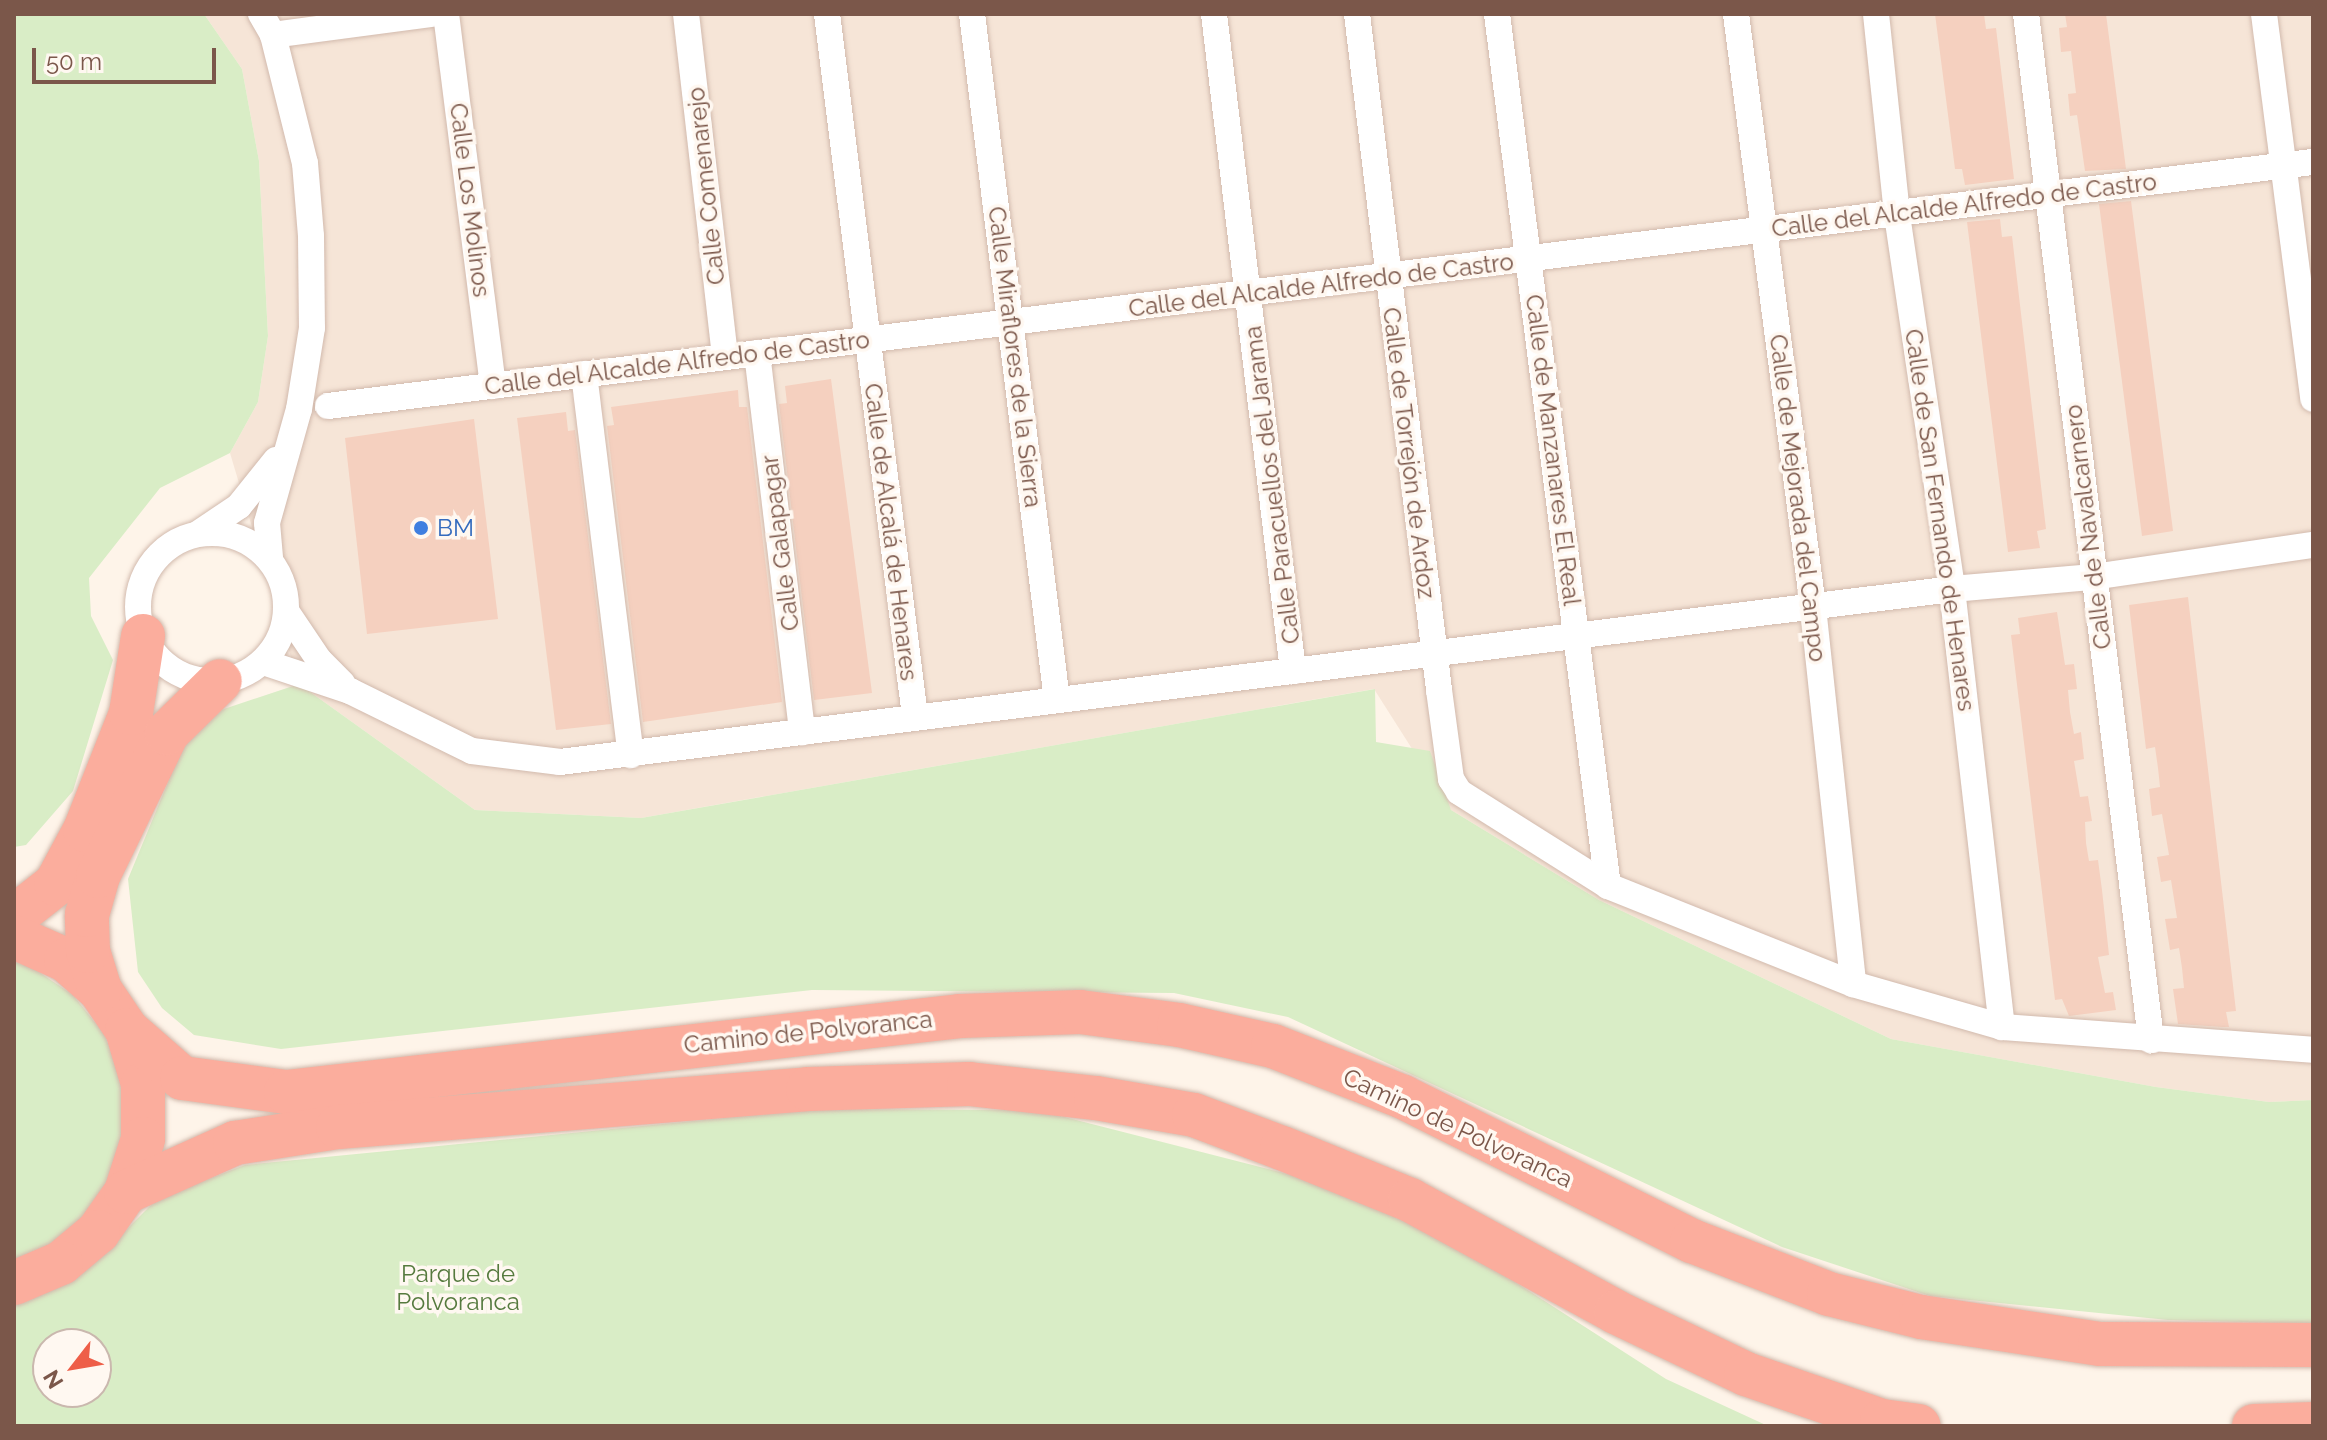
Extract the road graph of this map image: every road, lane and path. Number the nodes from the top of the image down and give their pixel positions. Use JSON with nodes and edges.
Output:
{"nodes":[{"id":1,"x":431,"y":14,"type":"edge"},
{"id":2,"x":446,"y":14,"type":"edge"},
{"id":3,"x":686,"y":14,"type":"edge"},
{"id":4,"x":827,"y":14,"type":"edge"},
{"id":5,"x":972,"y":14,"type":"edge"},
{"id":6,"x":1214,"y":14,"type":"edge"},
{"id":7,"x":1357,"y":14,"type":"edge"},
{"id":8,"x":1497,"y":14,"type":"edge"},
{"id":9,"x":1736,"y":14,"type":"edge"},
{"id":10,"x":1876,"y":14,"type":"edge"},
{"id":11,"x":2026,"y":14,"type":"edge"},
{"id":12,"x":2264,"y":14,"type":"edge"},
{"id":13,"x":267,"y":24,"type":"edge"},
{"id":14,"x":2313,"y":162,"type":"edge"},
{"id":15,"x":2281,"y":166,"type":"junction"},
{"id":16,"x":2050,"y":196,"type":"junction"},
{"id":17,"x":1897,"y":215,"type":"junction"},
{"id":18,"x":1765,"y":229,"type":"junction"},
{"id":19,"x":1528,"y":260,"type":"junction"},
{"id":20,"x":1387,"y":277,"type":"junction"},
{"id":21,"x":1249,"y":294,"type":"junction"},
{"id":22,"x":1010,"y":323,"type":"junction"},
{"id":23,"x":866,"y":340,"type":"junction"},
{"id":24,"x":757,"y":353,"type":"junction"},
{"id":25,"x":725,"y":357,"type":"junction"},
{"id":26,"x":584,"y":374,"type":"junction"},
{"id":27,"x":493,"y":386,"type":"junction"},
{"id":28,"x":2313,"y":399,"type":"edge"},
{"id":29,"x":328,"y":406,"type":"dead end"},
{"id":30,"x":292,"y":428,"type":"junction"},
{"id":31,"x":199,"y":533,"type":"junction"},
{"id":32,"x":2313,"y":545,"type":"edge"},
{"id":33,"x":270,"y":560,"type":"junction"},
{"id":34,"x":2093,"y":577,"type":"junction"},
{"id":35,"x":1952,"y":589,"type":"junction"},
{"id":36,"x":1813,"y":607,"type":"junction"},
{"id":37,"x":286,"y":611,"type":"junction"},
{"id":38,"x":143,"y":636,"type":"junction"},
{"id":39,"x":1576,"y":636,"type":"junction"},
{"id":40,"x":1435,"y":654,"type":"junction"},
{"id":41,"x":263,"y":662,"type":"junction"},
{"id":42,"x":1293,"y":671,"type":"junction"},
{"id":43,"x":220,"y":681,"type":"junction"},
{"id":44,"x":350,"y":691,"type":"junction"},
{"id":45,"x":1057,"y":700,"type":"junction"},
{"id":46,"x":915,"y":717,"type":"junction"},
{"id":47,"x":802,"y":732,"type":"junction"},
{"id":48,"x":631,"y":755,"type":"junction"},
{"id":49,"x":102,"y":788,"type":"junction"},
{"id":50,"x":14,"y":880,"type":"edge"},
{"id":51,"x":1608,"y":886,"type":"junction"},
{"id":52,"x":14,"y":917,"type":"edge"},
{"id":53,"x":14,"y":937,"type":"edge"},
{"id":54,"x":1853,"y":984,"type":"junction"},
{"id":55,"x":100,"y":990,"type":"junction"},
{"id":56,"x":2002,"y":1027,"type":"junction"},
{"id":57,"x":127,"y":1030,"type":"junction"},
{"id":58,"x":2151,"y":1040,"type":"junction"},
{"id":59,"x":2313,"y":1050,"type":"edge"},
{"id":60,"x":126,"y":1192,"type":"junction"},
{"id":61,"x":14,"y":1283,"type":"edge"},
{"id":62,"x":2313,"y":1345,"type":"edge"},
{"id":63,"x":2313,"y":1424,"type":"edge"},
{"id":64,"x":1919,"y":1426,"type":"edge"},
{"id":65,"x":2254,"y":1426,"type":"edge"}],
"edges":[{"from":1,"to":13,"type":"street"},
{"from":2,"to":27,"type":"street","name":"Calle Los Molinos"},
{"from":3,"to":25,"type":"street","name":"Calle Comenarejo"},
{"from":4,"to":23,"type":"street","name":"Calle de Alcalá de Henares"},
{"from":5,"to":22,"type":"street","name":"Calle Miraflores de la Sierra"},
{"from":6,"to":21,"type":"street","name":"Calle Paracuellos del Jarama"},
{"from":7,"to":20,"type":"street","name":"Calle de Torrejón de Ardoz"},
{"from":8,"to":19,"type":"street","name":"Calle de Manzanares El Real"},
{"from":9,"to":18,"type":"street","name":"Calle de Mejorada del Campo"},
{"from":10,"to":17,"type":"street","name":"Calle de San Fernando de Henares"},
{"from":11,"to":16,"type":"street","name":"Calle de Navalcarnero"},
{"from":12,"to":15,"type":"street"},
{"from":13,"to":30,"type":"street"},
{"from":14,"to":15,"type":"street","name":"Calle del Alcalde Alfredo de Castro"},
{"from":15,"to":16,"type":"street","name":"Calle del Alcalde Alfredo de Castro"},
{"from":15,"to":28,"type":"street"},
{"from":16,"to":17,"type":"street","name":"Calle del Alcalde Alfredo de Castro"},
{"from":16,"to":34,"type":"street","name":"Calle de Navalcarnero"},
{"from":17,"to":18,"type":"street","name":"Calle del Alcalde Alfredo de Castro"},
{"from":17,"to":35,"type":"street","name":"Calle de San Fernando de Henares"},
{"from":18,"to":19,"type":"street","name":"Calle del Alcalde Alfredo de Castro"},
{"from":18,"to":36,"type":"street","name":"Calle de Mejorada del Campo"},
{"from":19,"to":20,"type":"street","name":"Calle del Alcalde Alfredo de Castro"},
{"from":19,"to":39,"type":"street","name":"Calle de Manzanares El Real"},
{"from":20,"to":21,"type":"street","name":"Calle del Alcalde Alfredo de Castro"},
{"from":20,"to":40,"type":"street","name":"Calle de Torrejón de Ardoz"},
{"from":21,"to":22,"type":"street","name":"Calle del Alcalde Alfredo de Castro"},
{"from":21,"to":42,"type":"street","name":"Calle Paracuellos del Jarama"},
{"from":22,"to":23,"type":"street","name":"Calle del Alcalde Alfredo de Castro"},
{"from":22,"to":45,"type":"street","name":"Calle Miraflores de la Sierra"},
{"from":23,"to":24,"type":"street","name":"Calle del Alcalde Alfredo de Castro"},
{"from":23,"to":46,"type":"street","name":"Calle de Alcalá de Henares"},
{"from":24,"to":25,"type":"street","name":"Calle del Alcalde Alfredo de Castro"},
{"from":24,"to":47,"type":"street","name":"Calle Galapagar"},
{"from":25,"to":26,"type":"street","name":"Calle del Alcalde Alfredo de Castro"},
{"from":26,"to":27,"type":"street","name":"Calle del Alcalde Alfredo de Castro"},
{"from":26,"to":48,"type":"street"},
{"from":27,"to":29,"type":"street","name":"Calle del Alcalde Alfredo de Castro"},
{"from":30,"to":31,"type":"street"},
{"from":30,"to":33,"type":"street"},
{"from":31,"to":33,"type":"street"},
{"from":31,"to":38,"type":"street"},
{"from":32,"to":34,"type":"street"},
{"from":33,"to":37,"type":"street"},
{"from":34,"to":35,"type":"street"},
{"from":34,"to":58,"type":"street","name":"Calle de Navalcarnero"},
{"from":35,"to":36,"type":"street"},
{"from":35,"to":56,"type":"street","name":"Calle de San Fernando de Henares"},
{"from":36,"to":39,"type":"street"},
{"from":36,"to":54,"type":"street","name":"Calle de Mejorada del Campo"},
{"from":37,"to":41,"type":"street"},
{"from":37,"to":44,"type":"street"},
{"from":38,"to":43,"type":"street"},
{"from":38,"to":49,"type":"highway"},
{"from":39,"to":40,"type":"street"},
{"from":39,"to":51,"type":"street","name":"Calle de Manzanares El Real"},
{"from":40,"to":42,"type":"street"},
{"from":40,"to":51,"type":"street","name":"Calle de Torrejón de Ardoz"},
{"from":41,"to":43,"type":"street"},
{"from":41,"to":44,"type":"street"},
{"from":42,"to":45,"type":"street"},
{"from":43,"to":55,"type":"highway"},
{"from":44,"to":48,"type":"street"},
{"from":45,"to":46,"type":"street"},
{"from":46,"to":47,"type":"street"},
{"from":47,"to":48,"type":"street"},
{"from":49,"to":50,"type":"highway"},
{"from":49,"to":52,"type":"highway"},
{"from":51,"to":54,"type":"street","name":"Calle de Torrejón de Ardoz"},
{"from":53,"to":55,"type":"highway"},
{"from":54,"to":56,"type":"street","name":"Calle de Torrejón de Ardoz"},
{"from":55,"to":57,"type":"highway"},
{"from":56,"to":58,"type":"street","name":"Calle de Torrejón de Ardoz"},
{"from":57,"to":60,"type":"highway"},
{"from":57,"to":62,"type":"highway","name":"Camino de Polvoranca"},
{"from":58,"to":59,"type":"street","name":"Calle de Torrejón de Ardoz"},
{"from":60,"to":61,"type":"highway"},
{"from":60,"to":64,"type":"highway"},
{"from":63,"to":65,"type":"highway"}]}
